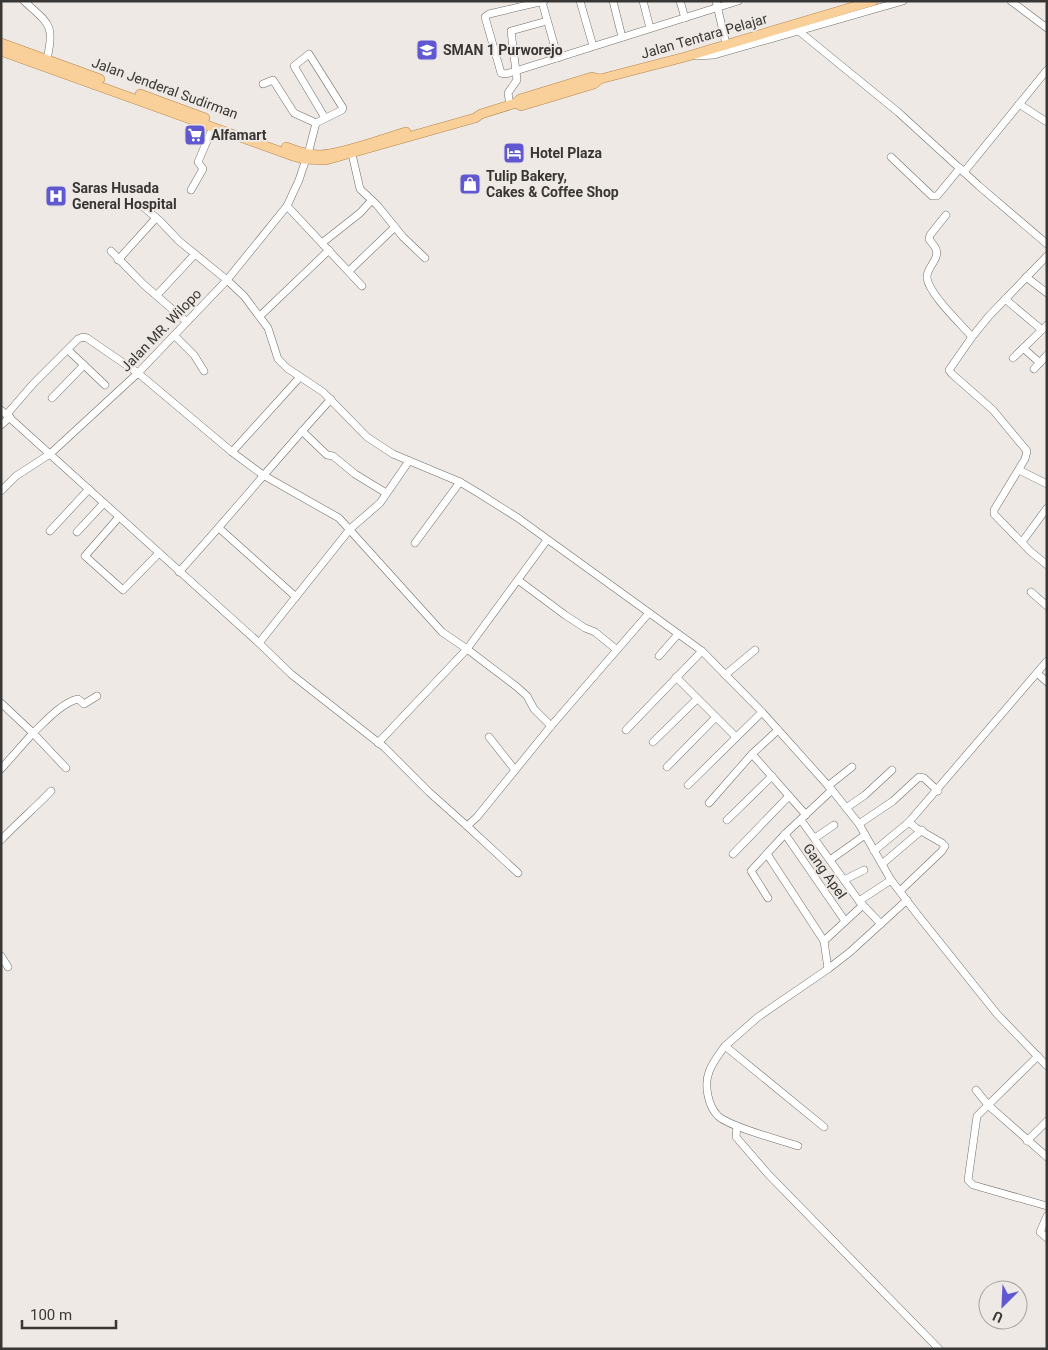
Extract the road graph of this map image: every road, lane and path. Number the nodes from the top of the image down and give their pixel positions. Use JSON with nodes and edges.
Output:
{"nodes":[{"id":1,"x":24,"y":1,"type":"edge"},
{"id":2,"x":580,"y":1,"type":"edge"},
{"id":3,"x":613,"y":1,"type":"edge"},
{"id":4,"x":643,"y":1,"type":"edge"},
{"id":5,"x":680,"y":1,"type":"edge"},
{"id":6,"x":738,"y":1,"type":"edge"},
{"id":7,"x":873,"y":1,"type":"edge"},
{"id":8,"x":903,"y":1,"type":"edge"},
{"id":9,"x":1011,"y":1,"type":"edge"},
{"id":10,"x":543,"y":2,"type":"edge"},
{"id":11,"x":717,"y":4,"type":"edge"},
{"id":12,"x":685,"y":18,"type":"junction"},
{"id":13,"x":547,"y":21,"type":"junction"},
{"id":14,"x":650,"y":28,"type":"junction"},
{"id":15,"x":799,"y":28,"type":"junction"},
{"id":16,"x":1047,"y":28,"type":"edge"},
{"id":17,"x":622,"y":37,"type":"junction"},
{"id":18,"x":1,"y":43,"type":"edge"},
{"id":19,"x":726,"y":44,"type":"junction"},
{"id":20,"x":593,"y":46,"type":"junction"},
{"id":21,"x":1,"y":51,"type":"edge"},
{"id":22,"x":20,"y":54,"type":"junction"},
{"id":23,"x":685,"y":57,"type":"junction"},
{"id":24,"x":558,"y":58,"type":"junction"},
{"id":25,"x":47,"y":59,"type":"junction"},
{"id":26,"x":516,"y":70,"type":"junction"},
{"id":27,"x":1047,"y":70,"type":"edge"},
{"id":28,"x":96,"y":81,"type":"junction"},
{"id":29,"x":263,"y":84,"type":"dead end"},
{"id":30,"x":513,"y":104,"type":"junction"},
{"id":31,"x":1019,"y":104,"type":"junction"},
{"id":32,"x":182,"y":113,"type":"junction"},
{"id":33,"x":481,"y":114,"type":"junction"},
{"id":34,"x":325,"y":118,"type":"junction"},
{"id":35,"x":1047,"y":122,"type":"edge"},
{"id":36,"x":316,"y":123,"type":"junction"},
{"id":37,"x":213,"y":127,"type":"junction"},
{"id":38,"x":352,"y":154,"type":"junction"},
{"id":39,"x":307,"y":156,"type":"junction"},
{"id":40,"x":891,"y":157,"type":"dead end"},
{"id":41,"x":320,"y":158,"type":"junction"},
{"id":42,"x":962,"y":170,"type":"junction"},
{"id":43,"x":191,"y":190,"type":"dead end"},
{"id":44,"x":371,"y":201,"type":"junction"},
{"id":45,"x":141,"y":206,"type":"dead end"},
{"id":46,"x":287,"y":206,"type":"junction"},
{"id":47,"x":946,"y":215,"type":"dead end"},
{"id":48,"x":156,"y":218,"type":"junction"},
{"id":49,"x":395,"y":227,"type":"junction"},
{"id":50,"x":322,"y":244,"type":"junction"},
{"id":51,"x":1047,"y":244,"type":"edge"},
{"id":52,"x":328,"y":250,"type":"junction"},
{"id":53,"x":111,"y":251,"type":"dead end"},
{"id":54,"x":195,"y":254,"type":"junction"},
{"id":55,"x":1047,"y":256,"type":"edge"},
{"id":56,"x":425,"y":258,"type":"dead end"},
{"id":57,"x":118,"y":260,"type":"junction"},
{"id":58,"x":349,"y":271,"type":"junction"},
{"id":59,"x":1026,"y":277,"type":"junction"},
{"id":60,"x":227,"y":280,"type":"junction"},
{"id":61,"x":362,"y":286,"type":"dead end"},
{"id":62,"x":1047,"y":293,"type":"edge"},
{"id":63,"x":157,"y":295,"type":"junction"},
{"id":64,"x":1005,"y":299,"type":"junction"},
{"id":65,"x":260,"y":316,"type":"junction"},
{"id":66,"x":187,"y":322,"type":"junction"},
{"id":67,"x":1045,"y":327,"type":"edge"},
{"id":68,"x":174,"y":335,"type":"junction"},
{"id":69,"x":972,"y":337,"type":"junction"},
{"id":70,"x":1023,"y":348,"type":"junction"},
{"id":71,"x":68,"y":350,"type":"junction"},
{"id":72,"x":1047,"y":355,"type":"edge"},
{"id":73,"x":1012,"y":358,"type":"dead end"},
{"id":74,"x":1040,"y":363,"type":"junction"},
{"id":75,"x":84,"y":364,"type":"junction"},
{"id":76,"x":1034,"y":369,"type":"dead end"},
{"id":77,"x":204,"y":371,"type":"dead end"},
{"id":78,"x":138,"y":372,"type":"junction"},
{"id":79,"x":300,"y":377,"type":"junction"},
{"id":80,"x":105,"y":385,"type":"dead end"},
{"id":81,"x":52,"y":398,"type":"dead end"},
{"id":82,"x":331,"y":399,"type":"junction"},
{"id":83,"x":6,"y":414,"type":"edge"},
{"id":84,"x":1,"y":425,"type":"edge"},
{"id":85,"x":302,"y":431,"type":"junction"},
{"id":86,"x":232,"y":452,"type":"junction"},
{"id":87,"x":50,"y":454,"type":"junction"},
{"id":88,"x":409,"y":461,"type":"junction"},
{"id":89,"x":1019,"y":470,"type":"junction"},
{"id":90,"x":263,"y":475,"type":"junction"},
{"id":91,"x":460,"y":482,"type":"junction"},
{"id":92,"x":1047,"y":484,"type":"edge"},
{"id":93,"x":89,"y":489,"type":"junction"},
{"id":94,"x":1,"y":491,"type":"edge"},
{"id":95,"x":386,"y":493,"type":"junction"},
{"id":96,"x":104,"y":503,"type":"junction"},
{"id":97,"x":1047,"y":508,"type":"edge"},
{"id":98,"x":119,"y":517,"type":"junction"},
{"id":99,"x":219,"y":528,"type":"junction"},
{"id":100,"x":350,"y":529,"type":"junction"},
{"id":101,"x":50,"y":531,"type":"dead end"},
{"id":102,"x":77,"y":532,"type":"dead end"},
{"id":103,"x":547,"y":540,"type":"junction"},
{"id":104,"x":1022,"y":542,"type":"junction"},
{"id":105,"x":415,"y":543,"type":"dead end"},
{"id":106,"x":159,"y":554,"type":"junction"},
{"id":107,"x":1047,"y":565,"type":"edge"},
{"id":108,"x":179,"y":572,"type":"junction"},
{"id":109,"x":518,"y":580,"type":"junction"},
{"id":110,"x":1031,"y":592,"type":"dead end"},
{"id":111,"x":296,"y":597,"type":"junction"},
{"id":112,"x":1047,"y":606,"type":"edge"},
{"id":113,"x":649,"y":613,"type":"junction"},
{"id":114,"x":678,"y":634,"type":"junction"},
{"id":115,"x":259,"y":643,"type":"junction"},
{"id":116,"x":467,"y":649,"type":"junction"},
{"id":117,"x":617,"y":650,"type":"junction"},
{"id":118,"x":755,"y":650,"type":"dead end"},
{"id":119,"x":702,"y":651,"type":"junction"},
{"id":120,"x":659,"y":656,"type":"dead end"},
{"id":121,"x":1047,"y":661,"type":"edge"},
{"id":122,"x":1037,"y":673,"type":"junction"},
{"id":123,"x":725,"y":675,"type":"junction"},
{"id":124,"x":676,"y":678,"type":"junction"},
{"id":125,"x":1047,"y":682,"type":"edge"},
{"id":126,"x":97,"y":696,"type":"dead end"},
{"id":127,"x":697,"y":699,"type":"junction"},
{"id":128,"x":1,"y":703,"type":"edge"},
{"id":129,"x":762,"y":712,"type":"junction"},
{"id":130,"x":716,"y":717,"type":"junction"},
{"id":131,"x":551,"y":726,"type":"junction"},
{"id":132,"x":626,"y":730,"type":"dead end"},
{"id":133,"x":778,"y":730,"type":"junction"},
{"id":134,"x":33,"y":734,"type":"junction"},
{"id":135,"x":736,"y":736,"type":"junction"},
{"id":136,"x":489,"y":737,"type":"dead end"},
{"id":137,"x":653,"y":742,"type":"dead end"},
{"id":138,"x":378,"y":743,"type":"junction"},
{"id":139,"x":752,"y":754,"type":"junction"},
{"id":140,"x":667,"y":767,"type":"dead end"},
{"id":141,"x":852,"y":767,"type":"dead end"},
{"id":142,"x":66,"y":768,"type":"dead end"},
{"id":143,"x":1,"y":769,"type":"edge"},
{"id":144,"x":516,"y":770,"type":"junction"},
{"id":145,"x":892,"y":770,"type":"dead end"},
{"id":146,"x":772,"y":776,"type":"junction"},
{"id":147,"x":688,"y":786,"type":"dead end"},
{"id":148,"x":830,"y":788,"type":"junction"},
{"id":149,"x":51,"y":791,"type":"dead end"},
{"id":150,"x":938,"y":791,"type":"junction"},
{"id":151,"x":790,"y":796,"type":"junction"},
{"id":152,"x":709,"y":803,"type":"dead end"},
{"id":153,"x":846,"y":808,"type":"junction"},
{"id":154,"x":803,"y":818,"type":"junction"},
{"id":155,"x":727,"y":820,"type":"dead end"},
{"id":156,"x":910,"y":822,"type":"junction"},
{"id":157,"x":859,"y":824,"type":"junction"},
{"id":158,"x":834,"y":825,"type":"dead end"},
{"id":159,"x":467,"y":826,"type":"junction"},
{"id":160,"x":922,"y":830,"type":"junction"},
{"id":161,"x":785,"y":834,"type":"junction"},
{"id":162,"x":865,"y":835,"type":"junction"},
{"id":163,"x":815,"y":838,"type":"junction"},
{"id":164,"x":1,"y":840,"type":"edge"},
{"id":165,"x":874,"y":850,"type":"junction"},
{"id":166,"x":733,"y":854,"type":"dead end"},
{"id":167,"x":767,"y":854,"type":"junction"},
{"id":168,"x":830,"y":860,"type":"junction"},
{"id":169,"x":882,"y":864,"type":"junction"},
{"id":170,"x":864,"y":870,"type":"dead end"},
{"id":171,"x":518,"y":873,"type":"dead end"},
{"id":172,"x":844,"y":880,"type":"junction"},
{"id":173,"x":892,"y":880,"type":"junction"},
{"id":174,"x":900,"y":891,"type":"junction"},
{"id":175,"x":768,"y":898,"type":"dead end"},
{"id":176,"x":907,"y":900,"type":"junction"},
{"id":177,"x":861,"y":903,"type":"junction"},
{"id":178,"x":844,"y":921,"type":"junction"},
{"id":179,"x":881,"y":924,"type":"junction"},
{"id":180,"x":824,"y":942,"type":"junction"},
{"id":181,"x":1,"y":956,"type":"edge"},
{"id":182,"x":8,"y":966,"type":"dead end"},
{"id":183,"x":828,"y":969,"type":"junction"},
{"id":184,"x":725,"y":1046,"type":"junction"},
{"id":185,"x":1038,"y":1056,"type":"junction"},
{"id":186,"x":1047,"y":1066,"type":"edge"},
{"id":187,"x":976,"y":1090,"type":"dead end"},
{"id":188,"x":988,"y":1105,"type":"junction"},
{"id":189,"x":1047,"y":1121,"type":"edge"},
{"id":190,"x":737,"y":1126,"type":"junction"},
{"id":191,"x":824,"y":1127,"type":"dead end"},
{"id":192,"x":1028,"y":1141,"type":"junction"},
{"id":193,"x":798,"y":1146,"type":"dead end"},
{"id":194,"x":1047,"y":1157,"type":"edge"},
{"id":195,"x":1047,"y":1206,"type":"edge"},
{"id":196,"x":1047,"y":1216,"type":"edge"},
{"id":197,"x":1047,"y":1238,"type":"edge"},
{"id":198,"x":938,"y":1349,"type":"edge"}],
"edges":[{"from":1,"to":25,"type":"street"},
{"from":2,"to":20,"type":"street"},
{"from":3,"to":17,"type":"street"},
{"from":4,"to":14,"type":"street"},
{"from":5,"to":12,"type":"street"},
{"from":6,"to":11,"type":"street"},
{"from":7,"to":15,"type":"main road","name":"Jalan Tentara Pelajar"},
{"from":8,"to":15,"type":"street"},
{"from":9,"to":16,"type":"street"},
{"from":10,"to":13,"type":"street"},
{"from":10,"to":26,"type":"street"},
{"from":11,"to":12,"type":"street"},
{"from":11,"to":19,"type":"street"},
{"from":12,"to":14,"type":"street"},
{"from":13,"to":24,"type":"street"},
{"from":13,"to":26,"type":"street"},
{"from":14,"to":17,"type":"street"},
{"from":15,"to":19,"type":"main road","name":"Jalan Tentara Pelajar"},
{"from":15,"to":23,"type":"street"},
{"from":15,"to":42,"type":"street"},
{"from":17,"to":20,"type":"street"},
{"from":18,"to":22,"type":"main road","name":"Jalan Jenderal Sudirman"},
{"from":19,"to":23,"type":"main road","name":"Jalan Tentara Pelajar"},
{"from":20,"to":24,"type":"street"},
{"from":21,"to":22,"type":"main road","name":"Jalan Jenderal Sudirman"},
{"from":22,"to":25,"type":"main road","name":"Jalan Jenderal Sudirman"},
{"from":22,"to":28,"type":"main road","name":"Jalan Jenderal Sudirman"},
{"from":23,"to":30,"type":"main road","name":"Jalan Tentara Pelajar"},
{"from":24,"to":26,"type":"street"},
{"from":25,"to":28,"type":"main road","name":"Jalan Jenderal Sudirman"},
{"from":26,"to":30,"type":"street"},
{"from":27,"to":31,"type":"street"},
{"from":28,"to":32,"type":"main road","name":"Jalan Jenderal Sudirman"},
{"from":29,"to":36,"type":"street"},
{"from":30,"to":33,"type":"main road","name":"Jalan Tentara Pelajar"},
{"from":31,"to":35,"type":"street"},
{"from":31,"to":42,"type":"street"},
{"from":32,"to":37,"type":"main road","name":"Jalan Jenderal Sudirman"},
{"from":32,"to":39,"type":"main road","name":"Jalan Jenderal Sudirman"},
{"from":33,"to":38,"type":"main road","name":"Jalan Tentara Pelajar"},
{"from":33,"to":41,"type":"main road","name":"Jalan Tentara Pelajar"},
{"from":34,"to":34,"type":"street"},
{"from":34,"to":36,"type":"street"},
{"from":36,"to":39,"type":"street","name":"Jalan MR. Wilopo"},
{"from":37,"to":39,"type":"main road","name":"Jalan Jenderal Sudirman"},
{"from":37,"to":43,"type":"street"},
{"from":38,"to":41,"type":"main road","name":"Jalan Tentara Pelajar"},
{"from":38,"to":44,"type":"street"},
{"from":39,"to":41,"type":"main road","name":"Jalan Jenderal Sudirman"},
{"from":39,"to":46,"type":"street","name":"Jalan MR. Wilopo"},
{"from":40,"to":42,"type":"street"},
{"from":42,"to":51,"type":"street"},
{"from":44,"to":49,"type":"street"},
{"from":44,"to":50,"type":"street"},
{"from":45,"to":48,"type":"street"},
{"from":46,"to":50,"type":"street"},
{"from":46,"to":60,"type":"street","name":"Jalan MR. Wilopo"},
{"from":47,"to":69,"type":"street"},
{"from":48,"to":54,"type":"street"},
{"from":48,"to":57,"type":"street"},
{"from":49,"to":56,"type":"street"},
{"from":49,"to":58,"type":"street"},
{"from":50,"to":52,"type":"street"},
{"from":52,"to":58,"type":"street"},
{"from":52,"to":65,"type":"street"},
{"from":53,"to":57,"type":"street"},
{"from":54,"to":60,"type":"street"},
{"from":54,"to":63,"type":"street"},
{"from":55,"to":59,"type":"street"},
{"from":57,"to":63,"type":"street"},
{"from":58,"to":61,"type":"street"},
{"from":59,"to":62,"type":"street"},
{"from":59,"to":64,"type":"street"},
{"from":60,"to":65,"type":"street"},
{"from":60,"to":66,"type":"street","name":"Jalan MR. Wilopo"},
{"from":63,"to":66,"type":"street"},
{"from":64,"to":67,"type":"street"},
{"from":64,"to":69,"type":"street"},
{"from":65,"to":79,"type":"street"},
{"from":66,"to":68,"type":"street","name":"Jalan MR. Wilopo"},
{"from":67,"to":70,"type":"street"},
{"from":68,"to":77,"type":"street"},
{"from":68,"to":78,"type":"street","name":"Jalan MR. Wilopo"},
{"from":69,"to":89,"type":"street"},
{"from":70,"to":73,"type":"street"},
{"from":70,"to":74,"type":"street"},
{"from":71,"to":75,"type":"street"},
{"from":71,"to":78,"type":"street"},
{"from":71,"to":83,"type":"street"},
{"from":72,"to":74,"type":"street"},
{"from":74,"to":76,"type":"street"},
{"from":75,"to":80,"type":"street"},
{"from":75,"to":81,"type":"street"},
{"from":78,"to":86,"type":"street"},
{"from":78,"to":87,"type":"street","name":"Jalan MR. Wilopo"},
{"from":79,"to":82,"type":"street"},
{"from":79,"to":86,"type":"street"},
{"from":82,"to":85,"type":"street"},
{"from":82,"to":88,"type":"street"},
{"from":83,"to":84,"type":"street"},
{"from":83,"to":87,"type":"street"},
{"from":85,"to":90,"type":"street"},
{"from":85,"to":95,"type":"street"},
{"from":86,"to":90,"type":"street"},
{"from":87,"to":93,"type":"street"},
{"from":87,"to":94,"type":"street","name":"Jalan MR. Wilopo"},
{"from":88,"to":91,"type":"street"},
{"from":88,"to":95,"type":"street"},
{"from":89,"to":92,"type":"street"},
{"from":89,"to":104,"type":"street"},
{"from":90,"to":99,"type":"street"},
{"from":90,"to":100,"type":"street"},
{"from":91,"to":103,"type":"street"},
{"from":91,"to":105,"type":"street"},
{"from":93,"to":96,"type":"street"},
{"from":93,"to":101,"type":"street"},
{"from":95,"to":100,"type":"street"},
{"from":96,"to":98,"type":"street"},
{"from":96,"to":102,"type":"street"},
{"from":97,"to":104,"type":"street"},
{"from":98,"to":106,"type":"street"},
{"from":98,"to":106,"type":"street"},
{"from":99,"to":108,"type":"street"},
{"from":99,"to":111,"type":"street"},
{"from":100,"to":111,"type":"street"},
{"from":100,"to":116,"type":"street"},
{"from":103,"to":109,"type":"street"},
{"from":103,"to":113,"type":"street"},
{"from":104,"to":107,"type":"street"},
{"from":106,"to":108,"type":"street"},
{"from":108,"to":115,"type":"street"},
{"from":109,"to":116,"type":"street"},
{"from":109,"to":117,"type":"street"},
{"from":110,"to":112,"type":"street"},
{"from":111,"to":115,"type":"street"},
{"from":113,"to":114,"type":"street"},
{"from":113,"to":117,"type":"street"},
{"from":114,"to":119,"type":"street"},
{"from":114,"to":120,"type":"street"},
{"from":115,"to":138,"type":"street"},
{"from":116,"to":131,"type":"street"},
{"from":116,"to":138,"type":"street"},
{"from":117,"to":131,"type":"street"},
{"from":118,"to":123,"type":"street"},
{"from":119,"to":123,"type":"street"},
{"from":119,"to":124,"type":"street"},
{"from":121,"to":122,"type":"street"},
{"from":122,"to":125,"type":"street"},
{"from":122,"to":150,"type":"street"},
{"from":123,"to":129,"type":"street"},
{"from":124,"to":127,"type":"street"},
{"from":124,"to":132,"type":"street"},
{"from":126,"to":134,"type":"street"},
{"from":127,"to":130,"type":"street"},
{"from":127,"to":137,"type":"street"},
{"from":128,"to":134,"type":"street"},
{"from":129,"to":133,"type":"street"},
{"from":129,"to":135,"type":"street"},
{"from":130,"to":135,"type":"street"},
{"from":130,"to":140,"type":"street"},
{"from":131,"to":144,"type":"street"},
{"from":133,"to":139,"type":"street"},
{"from":133,"to":148,"type":"street"},
{"from":134,"to":142,"type":"street"},
{"from":134,"to":143,"type":"street"},
{"from":135,"to":147,"type":"street"},
{"from":136,"to":144,"type":"street"},
{"from":138,"to":159,"type":"street"},
{"from":139,"to":146,"type":"street"},
{"from":139,"to":152,"type":"street"},
{"from":141,"to":148,"type":"street"},
{"from":144,"to":159,"type":"street"},
{"from":145,"to":153,"type":"street"},
{"from":146,"to":151,"type":"street"},
{"from":146,"to":155,"type":"street"},
{"from":148,"to":153,"type":"street"},
{"from":148,"to":154,"type":"street"},
{"from":149,"to":164,"type":"street"},
{"from":150,"to":156,"type":"street"},
{"from":150,"to":157,"type":"street"},
{"from":151,"to":154,"type":"street"},
{"from":151,"to":166,"type":"street"},
{"from":153,"to":157,"type":"street"},
{"from":154,"to":161,"type":"street"},
{"from":154,"to":163,"type":"street"},
{"from":156,"to":160,"type":"street"},
{"from":156,"to":165,"type":"street"},
{"from":157,"to":162,"type":"street"},
{"from":158,"to":163,"type":"street"},
{"from":159,"to":171,"type":"street"},
{"from":160,"to":169,"type":"street"},
{"from":160,"to":174,"type":"street"},
{"from":161,"to":167,"type":"street"},
{"from":161,"to":178,"type":"street","name":"Gang Apel"},
{"from":162,"to":165,"type":"street"},
{"from":162,"to":168,"type":"street"},
{"from":163,"to":168,"type":"street"},
{"from":165,"to":169,"type":"street"},
{"from":167,"to":175,"type":"street"},
{"from":167,"to":180,"type":"street"},
{"from":168,"to":172,"type":"street"},
{"from":169,"to":173,"type":"street"},
{"from":170,"to":172,"type":"street"},
{"from":172,"to":177,"type":"street"},
{"from":173,"to":174,"type":"street"},
{"from":173,"to":177,"type":"street"},
{"from":174,"to":176,"type":"street"},
{"from":176,"to":179,"type":"street"},
{"from":176,"to":185,"type":"street"},
{"from":177,"to":178,"type":"street"},
{"from":177,"to":179,"type":"street"},
{"from":178,"to":180,"type":"street"},
{"from":179,"to":183,"type":"street"},
{"from":180,"to":183,"type":"street"},
{"from":181,"to":182,"type":"street"},
{"from":183,"to":184,"type":"street"},
{"from":184,"to":190,"type":"street"},
{"from":184,"to":191,"type":"street"},
{"from":185,"to":186,"type":"street"},
{"from":185,"to":188,"type":"street"},
{"from":187,"to":188,"type":"street"},
{"from":188,"to":192,"type":"street"},
{"from":188,"to":195,"type":"street"},
{"from":189,"to":192,"type":"street"},
{"from":190,"to":193,"type":"street"},
{"from":190,"to":198,"type":"street"},
{"from":192,"to":194,"type":"street"},
{"from":196,"to":197,"type":"street"}]}
